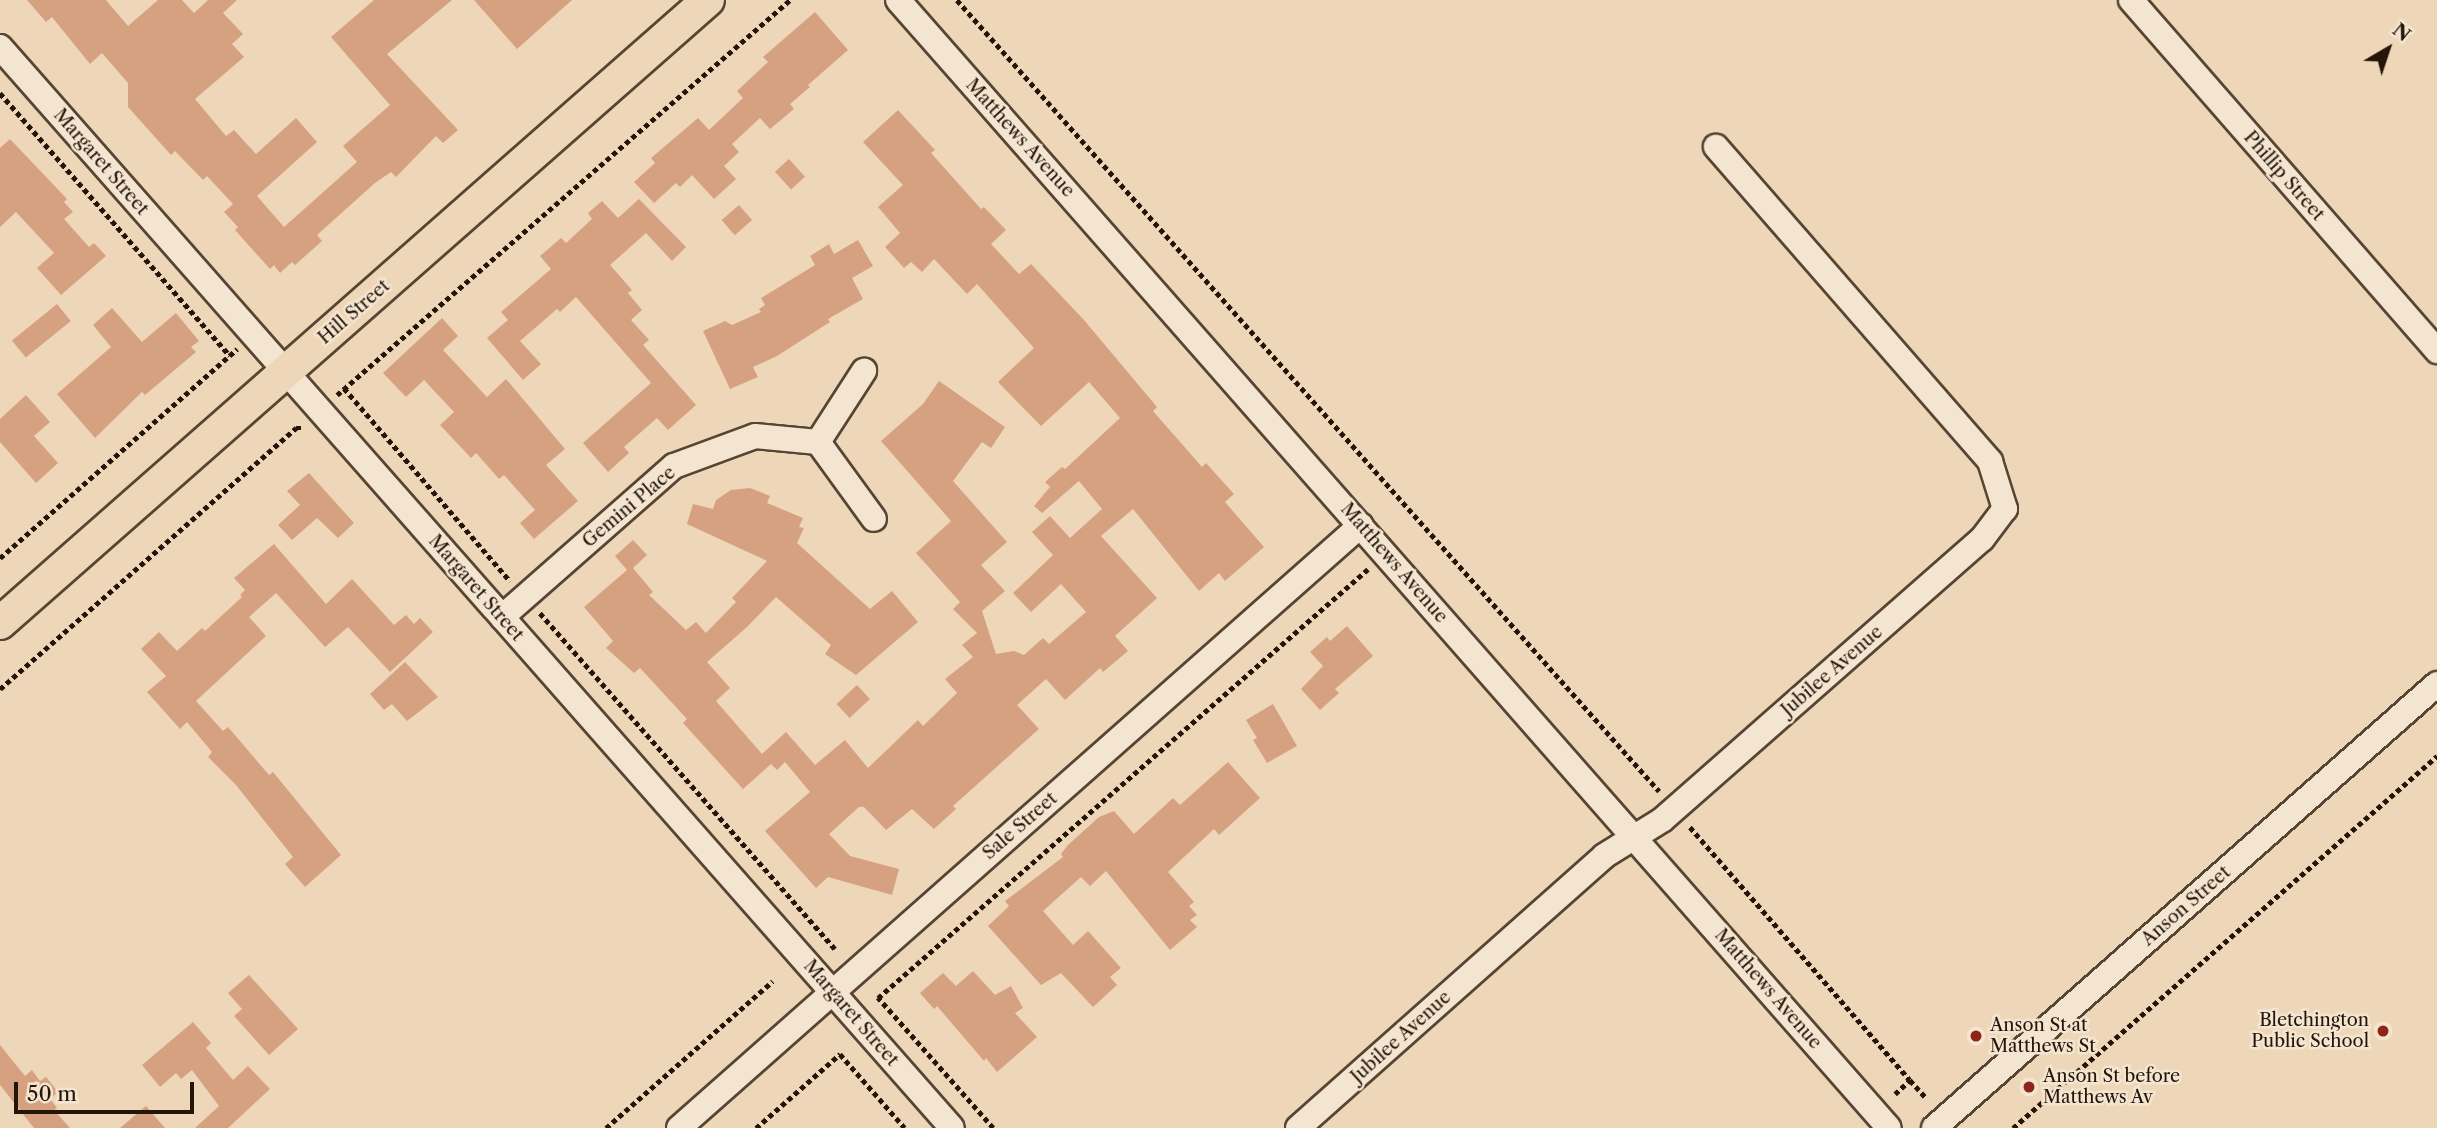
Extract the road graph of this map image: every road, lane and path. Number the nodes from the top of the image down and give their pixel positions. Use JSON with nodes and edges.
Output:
{"nodes":[{"id":1,"x":708,"y":0,"type":"edge"},
{"id":2,"x":790,"y":0,"type":"edge"},
{"id":3,"x":898,"y":0,"type":"edge"},
{"id":4,"x":957,"y":0,"type":"edge"},
{"id":5,"x":2131,"y":0,"type":"edge"},
{"id":6,"x":2,"y":53,"type":"edge"},
{"id":7,"x":0,"y":93,"type":"edge"},
{"id":8,"x":1716,"y":147,"type":"dead end"},
{"id":9,"x":253,"y":334,"type":"junction"},
{"id":10,"x":2437,"y":351,"type":"edge"},
{"id":11,"x":230,"y":356,"type":"junction"},
{"id":12,"x":864,"y":371,"type":"dead end"},
{"id":13,"x":286,"y":372,"type":"junction"},
{"id":14,"x":344,"y":388,"type":"junction"},
{"id":15,"x":321,"y":411,"type":"junction"},
{"id":16,"x":818,"y":442,"type":"junction"},
{"id":17,"x":874,"y":519,"type":"dead end"},
{"id":18,"x":1361,"y":524,"type":"junction"},
{"id":19,"x":1388,"y":556,"type":"junction"},
{"id":20,"x":0,"y":558,"type":"edge"},
{"id":21,"x":525,"y":597,"type":"junction"},
{"id":22,"x":502,"y":617,"type":"junction"},
{"id":23,"x":0,"y":623,"type":"edge"},
{"id":24,"x":2437,"y":684,"type":"edge"},
{"id":25,"x":0,"y":689,"type":"edge"},
{"id":26,"x":2437,"y":756,"type":"edge"},
{"id":27,"x":1674,"y":809,"type":"junction"},
{"id":28,"x":1636,"y":836,"type":"junction"},
{"id":29,"x":835,"y":949,"type":"dead end"},
{"id":30,"x":773,"y":981,"type":"dead end"},
{"id":31,"x":833,"y":992,"type":"junction"},
{"id":32,"x":1910,"y":1080,"type":"junction"},
{"id":33,"x":1895,"y":1094,"type":"dead end"},
{"id":34,"x":1926,"y":1098,"type":"dead end"},
{"id":35,"x":606,"y":1128,"type":"edge"},
{"id":36,"x":679,"y":1128,"type":"edge"},
{"id":37,"x":756,"y":1128,"type":"edge"},
{"id":38,"x":905,"y":1128,"type":"edge"},
{"id":39,"x":952,"y":1128,"type":"edge"},
{"id":40,"x":992,"y":1128,"type":"edge"},
{"id":41,"x":1298,"y":1128,"type":"edge"},
{"id":42,"x":1889,"y":1128,"type":"edge"},
{"id":43,"x":1934,"y":1128,"type":"edge"},
{"id":44,"x":2012,"y":1128,"type":"edge"}],
"edges":[{"from":1,"to":13,"type":"main road","name":"Hill Street"},
{"from":2,"to":14,"type":"path"},
{"from":3,"to":18,"type":"street","name":"Matthews Avenue"},
{"from":4,"to":27,"type":"path"},
{"from":5,"to":10,"type":"street","name":"Phillip Street"},
{"from":6,"to":9,"type":"street","name":"Margaret Street"},
{"from":7,"to":11,"type":"path"},
{"from":8,"to":27,"type":"street","name":"Jubilee Avenue"},
{"from":9,"to":11,"type":"path"},
{"from":9,"to":13,"type":"street","name":"Margaret Street"},
{"from":11,"to":20,"type":"path"},
{"from":12,"to":16,"type":"street"},
{"from":13,"to":15,"type":"street","name":"Margaret Street"},
{"from":13,"to":23,"type":"main road","name":"Hill Street"},
{"from":14,"to":15,"type":"path"},
{"from":14,"to":21,"type":"path"},
{"from":15,"to":22,"type":"street","name":"Margaret Street"},
{"from":15,"to":25,"type":"path"},
{"from":16,"to":17,"type":"street"},
{"from":16,"to":21,"type":"street","name":"Gemini Place"},
{"from":18,"to":19,"type":"street","name":"Matthews Avenue"},
{"from":18,"to":31,"type":"street","name":"Sale Street"},
{"from":19,"to":28,"type":"street","name":"Matthews Avenue"},
{"from":19,"to":40,"type":"path"},
{"from":21,"to":22,"type":"street","name":"Gemini Place"},
{"from":21,"to":29,"type":"path"},
{"from":22,"to":31,"type":"street","name":"Margaret Street"},
{"from":24,"to":43,"type":"street","name":"Anson Street"},
{"from":26,"to":44,"type":"path"},
{"from":27,"to":28,"type":"street","name":"Jubilee Avenue"},
{"from":27,"to":32,"type":"path"},
{"from":28,"to":41,"type":"street","name":"Jubilee Avenue"},
{"from":28,"to":42,"type":"street","name":"Matthews Avenue"},
{"from":30,"to":35,"type":"path"},
{"from":31,"to":36,"type":"street","name":"Sale Street"},
{"from":31,"to":39,"type":"street","name":"Margaret Street"},
{"from":32,"to":33,"type":"path"},
{"from":32,"to":34,"type":"path"},
{"from":37,"to":38,"type":"path"}]}
